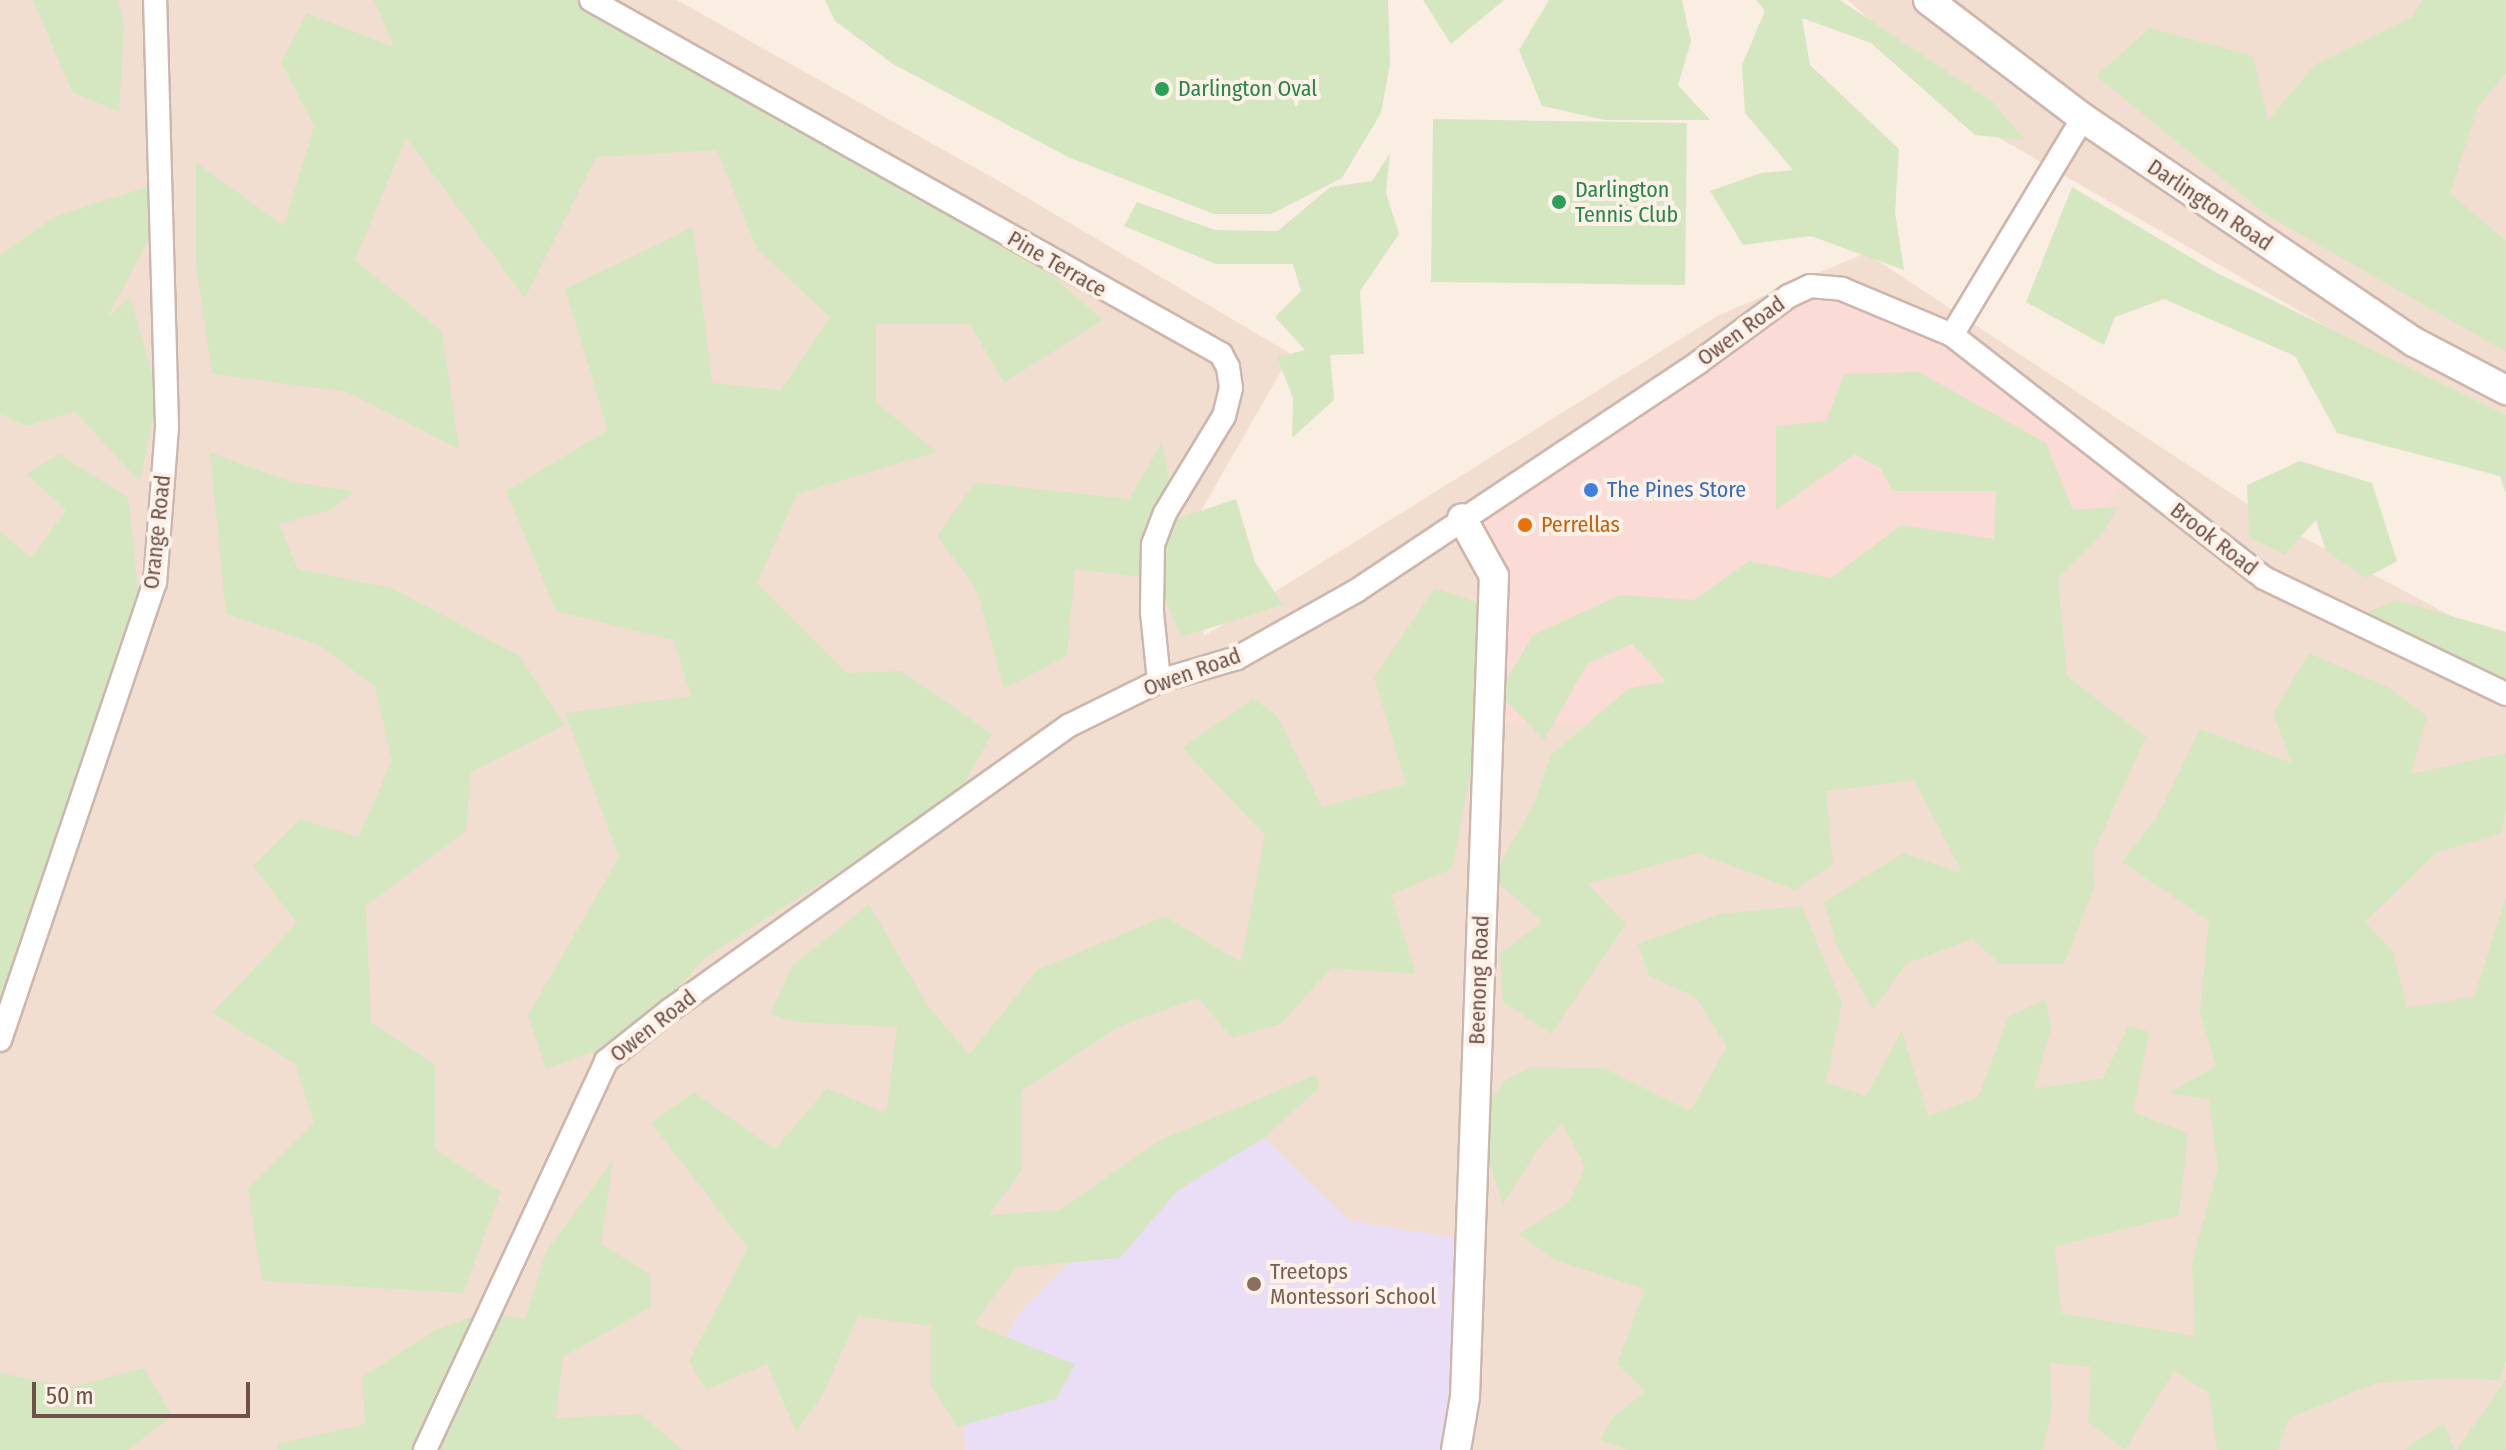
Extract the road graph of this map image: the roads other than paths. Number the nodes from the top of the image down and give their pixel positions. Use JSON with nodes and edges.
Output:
{"nodes":[{"id":1,"x":155,"y":0,"type":"edge"},
{"id":2,"x":591,"y":0,"type":"edge"},
{"id":3,"x":1928,"y":0,"type":"edge"},
{"id":4,"x":2083,"y":118,"type":"junction"},
{"id":5,"x":1952,"y":335,"type":"junction"},
{"id":6,"x":2506,"y":390,"type":"edge"},
{"id":7,"x":1462,"y":518,"type":"junction"},
{"id":8,"x":1159,"y":681,"type":"junction"},
{"id":9,"x":2506,"y":694,"type":"edge"},
{"id":10,"x":0,"y":1040,"type":"edge"},
{"id":11,"x":425,"y":1450,"type":"edge"},
{"id":12,"x":1456,"y":1450,"type":"edge"}],
"edges":[{"from":1,"to":10,"type":"street","name":"Orange Road"},
{"from":2,"to":8,"type":"street","name":"Pine Terrace"},
{"from":3,"to":4,"type":"street","name":"Darlington Road"},
{"from":4,"to":5,"type":"street"},
{"from":4,"to":6,"type":"street","name":"Darlington Road"},
{"from":5,"to":7,"type":"street","name":"Owen Road"},
{"from":5,"to":9,"type":"street","name":"Brook Road"},
{"from":7,"to":8,"type":"street","name":"Owen Road"},
{"from":7,"to":12,"type":"street","name":"Beenong Road"},
{"from":8,"to":11,"type":"street","name":"Owen Road"}]}
